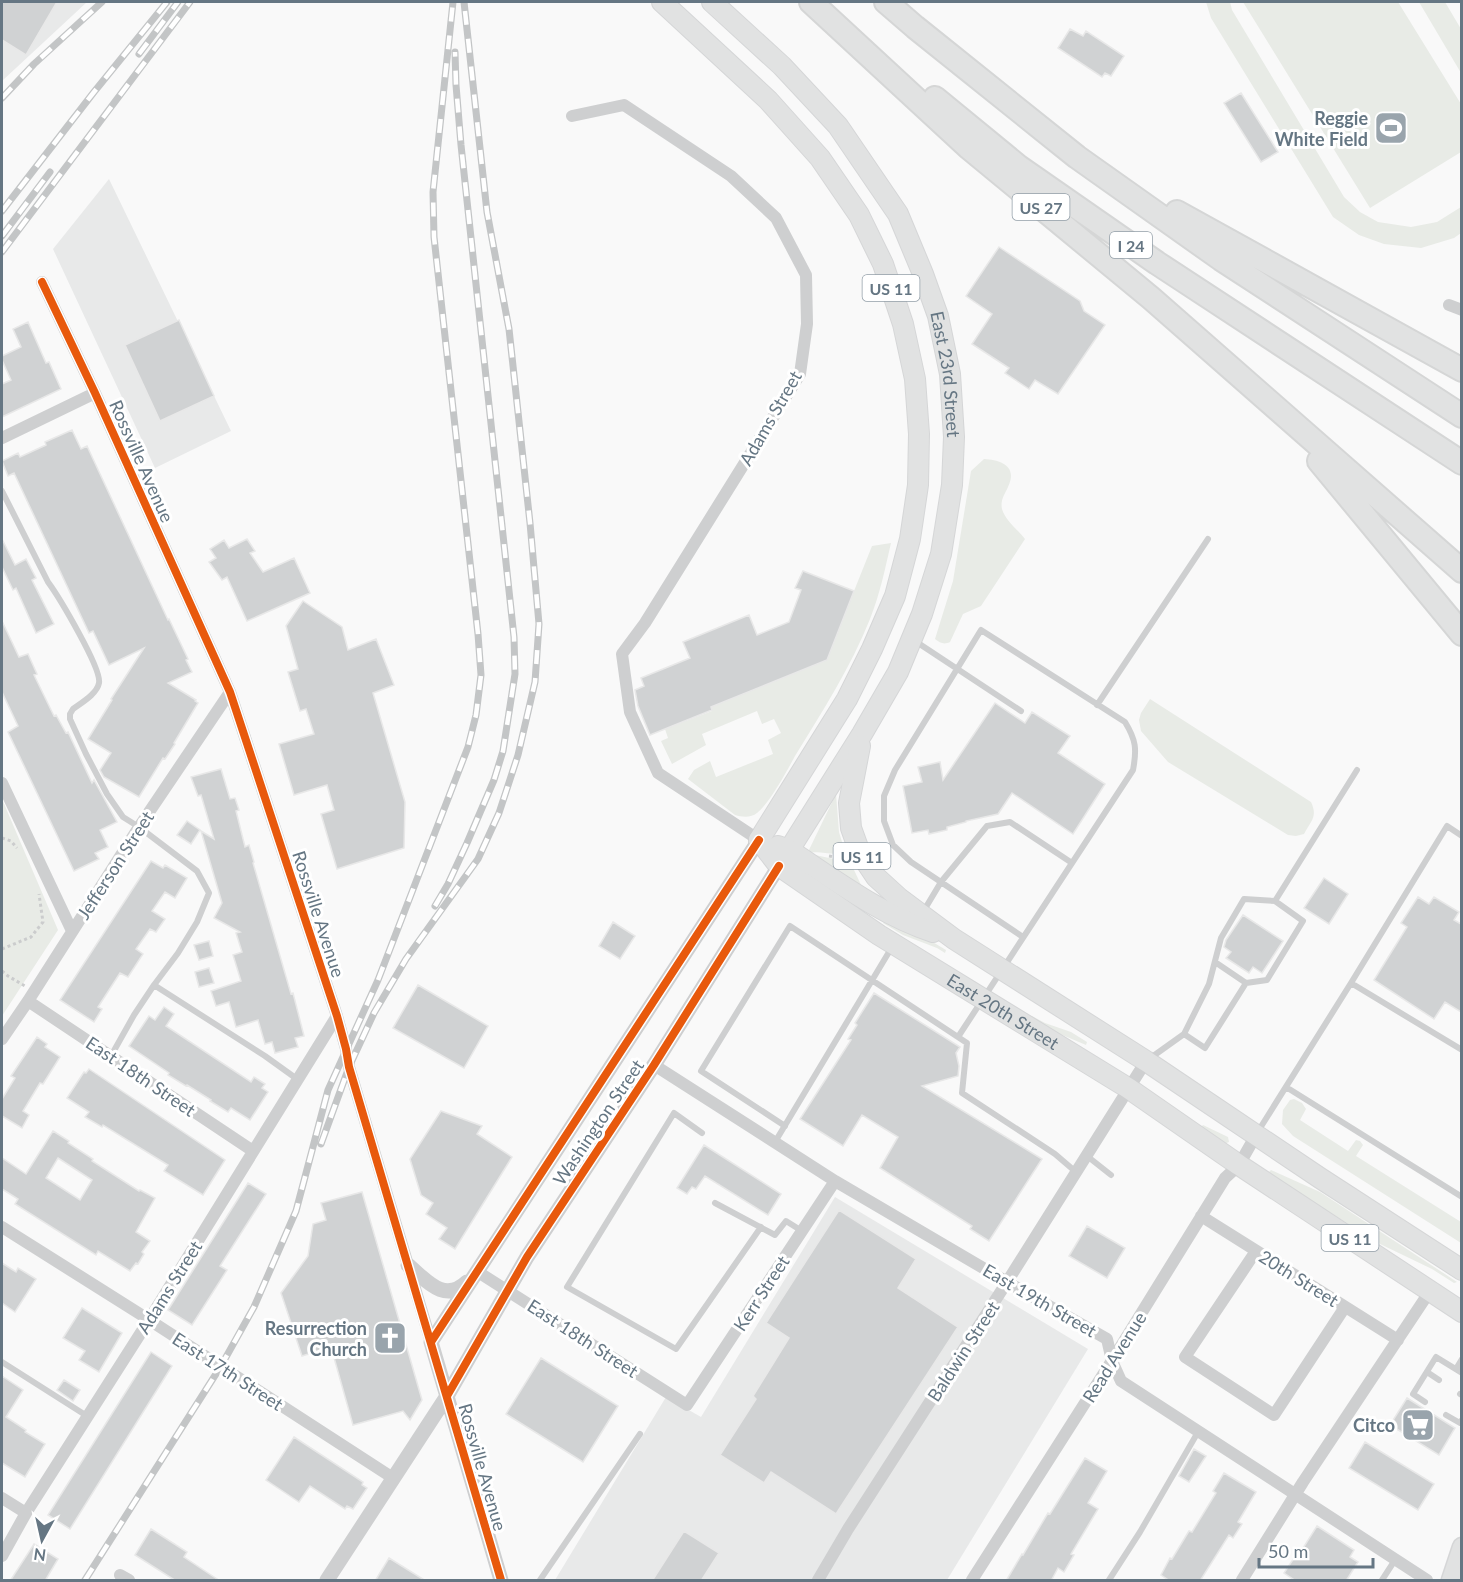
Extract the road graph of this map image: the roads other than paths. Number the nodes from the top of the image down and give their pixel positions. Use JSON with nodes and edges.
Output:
{"nodes":[{"id":1,"x":662,"y":2,"type":"edge"},
{"id":2,"x":712,"y":2,"type":"edge"},
{"id":3,"x":811,"y":2,"type":"edge"},
{"id":4,"x":818,"y":2,"type":"edge"},
{"id":5,"x":886,"y":2,"type":"edge"},
{"id":6,"x":572,"y":116,"type":"dead end"},
{"id":7,"x":1077,"y":157,"type":"junction"},
{"id":8,"x":42,"y":282,"type":"dead end"},
{"id":9,"x":1449,"y":305,"type":"dead end"},
{"id":10,"x":1461,"y":310,"type":"edge"},
{"id":11,"x":1461,"y":370,"type":"edge"},
{"id":12,"x":95,"y":393,"type":"junction"},
{"id":13,"x":1276,"y":409,"type":"junction"},
{"id":14,"x":1461,"y":416,"type":"edge"},
{"id":15,"x":2,"y":438,"type":"edge"},
{"id":16,"x":1461,"y":463,"type":"edge"},
{"id":17,"x":2,"y":492,"type":"edge"},
{"id":18,"x":1208,"y":539,"type":"dead end"},
{"id":19,"x":1461,"y":571,"type":"edge"},
{"id":20,"x":1461,"y":634,"type":"edge"},
{"id":21,"x":912,"y":639,"type":"junction"},
{"id":22,"x":872,"y":649,"type":"joint"},
{"id":23,"x":622,"y":654,"type":"joint"},
{"id":24,"x":957,"y":670,"type":"junction"},
{"id":25,"x":898,"y":672,"type":"joint"},
{"id":26,"x":230,"y":692,"type":"junction"},
{"id":27,"x":1097,"y":705,"type":"junction"},
{"id":28,"x":1021,"y":711,"type":"dead end"},
{"id":29,"x":862,"y":735,"type":"junction"},
{"id":30,"x":1357,"y":770,"type":"dead end"},
{"id":31,"x":2,"y":783,"type":"edge"},
{"id":32,"x":140,"y":827,"type":"junction"},
{"id":33,"x":1461,"y":836,"type":"edge"},
{"id":34,"x":759,"y":840,"type":"junction"},
{"id":35,"x":784,"y":858,"type":"junction"},
{"id":36,"x":1072,"y":863,"type":"junction"},
{"id":37,"x":941,"y":882,"type":"junction"},
{"id":38,"x":1275,"y":902,"type":"junction"},
{"id":39,"x":922,"y":915,"type":"junction"},
{"id":40,"x":72,"y":931,"type":"junction"},
{"id":41,"x":1023,"y":937,"type":"junction"},
{"id":42,"x":954,"y":939,"type":"junction"},
{"id":43,"x":893,"y":944,"type":"junction"},
{"id":44,"x":1215,"y":962,"type":"junction"},
{"id":45,"x":1001,"y":969,"type":"junction"},
{"id":46,"x":871,"y":981,"type":"junction"},
{"id":47,"x":1246,"y":983,"type":"junction"},
{"id":48,"x":1351,"y":983,"type":"junction"},
{"id":49,"x":154,"y":985,"type":"junction"},
{"id":50,"x":31,"y":996,"type":"junction"},
{"id":51,"x":982,"y":998,"type":"junction"},
{"id":52,"x":337,"y":1016,"type":"junction"},
{"id":53,"x":1184,"y":1034,"type":"junction"},
{"id":54,"x":958,"y":1037,"type":"junction"},
{"id":55,"x":2,"y":1039,"type":"edge"},
{"id":56,"x":1461,"y":1050,"type":"edge"},
{"id":57,"x":111,"y":1056,"type":"junction"},
{"id":58,"x":1146,"y":1061,"type":"junction"},
{"id":59,"x":654,"y":1065,"type":"junction"},
{"id":60,"x":298,"y":1079,"type":"junction"},
{"id":61,"x":1286,"y":1087,"type":"junction"},
{"id":62,"x":1128,"y":1088,"type":"junction"},
{"id":63,"x":785,"y":1126,"type":"junction"},
{"id":64,"x":702,"y":1133,"type":"dead end"},
{"id":65,"x":1256,"y":1135,"type":"junction"},
{"id":66,"x":775,"y":1142,"type":"junction"},
{"id":67,"x":253,"y":1151,"type":"junction"},
{"id":68,"x":1086,"y":1155,"type":"junction"},
{"id":69,"x":1239,"y":1165,"type":"junction"},
{"id":70,"x":1076,"y":1172,"type":"junction"},
{"id":71,"x":1111,"y":1175,"type":"dead end"},
{"id":72,"x":835,"y":1181,"type":"junction"},
{"id":73,"x":1461,"y":1197,"type":"edge"},
{"id":74,"x":715,"y":1203,"type":"dead end"},
{"id":75,"x":1201,"y":1216,"type":"junction"},
{"id":76,"x":2,"y":1227,"type":"edge"},
{"id":77,"x":761,"y":1227,"type":"junction"},
{"id":78,"x":802,"y":1231,"type":"junction"},
{"id":79,"x":1256,"y":1251,"type":"junction"},
{"id":80,"x":408,"y":1264,"type":"junction"},
{"id":81,"x":1461,"y":1270,"type":"edge"},
{"id":82,"x":478,"y":1272,"type":"junction"},
{"id":83,"x":1007,"y":1282,"type":"junction"},
{"id":84,"x":508,"y":1291,"type":"junction"},
{"id":85,"x":1430,"y":1291,"type":"junction"},
{"id":86,"x":1345,"y":1307,"type":"junction"},
{"id":87,"x":1461,"y":1312,"type":"edge"},
{"id":88,"x":149,"y":1320,"type":"junction"},
{"id":89,"x":1398,"y":1340,"type":"junction"},
{"id":90,"x":431,"y":1342,"type":"junction"},
{"id":91,"x":1461,"y":1359,"type":"edge"},
{"id":92,"x":1112,"y":1361,"type":"junction"},
{"id":93,"x":2,"y":1362,"type":"edge"},
{"id":94,"x":1459,"y":1371,"type":"edge"},
{"id":95,"x":1426,"y":1372,"type":"junction"},
{"id":96,"x":1438,"y":1380,"type":"dead end"},
{"id":97,"x":447,"y":1396,"type":"junction"},
{"id":98,"x":1425,"y":1402,"type":"dead end"},
{"id":99,"x":687,"y":1405,"type":"joint"},
{"id":100,"x":1446,"y":1415,"type":"dead end"},
{"id":101,"x":88,"y":1416,"type":"junction"},
{"id":102,"x":1461,"y":1420,"type":"edge"},
{"id":103,"x":1198,"y":1432,"type":"junction"},
{"id":104,"x":640,"y":1434,"type":"dead end"},
{"id":105,"x":393,"y":1478,"type":"junction"},
{"id":106,"x":1294,"y":1495,"type":"junction"},
{"id":107,"x":2,"y":1498,"type":"edge"},
{"id":108,"x":26,"y":1514,"type":"junction"},
{"id":109,"x":1461,"y":1547,"type":"edge"},
{"id":110,"x":2,"y":1557,"type":"edge"},
{"id":111,"x":1395,"y":1560,"type":"junction"},
{"id":112,"x":327,"y":1581,"type":"edge"},
{"id":113,"x":501,"y":1581,"type":"edge"},
{"id":114,"x":540,"y":1581,"type":"edge"},
{"id":115,"x":818,"y":1581,"type":"edge"},
{"id":116,"x":972,"y":1581,"type":"edge"},
{"id":117,"x":1109,"y":1581,"type":"edge"},
{"id":118,"x":1242,"y":1581,"type":"edge"},
{"id":119,"x":1382,"y":1581,"type":"edge"},
{"id":120,"x":1427,"y":1581,"type":"edge"},
{"id":121,"x":1451,"y":1581,"type":"edge"}],
"edges":[{"from":1,"to":22,"type":"main road","name":"East 23rd Street","number":"US 11"},
{"from":2,"to":21,"type":"main road","name":"East 23rd Street","number":"US 11"},
{"from":3,"to":13,"type":"highway","number":"US 27"},
{"from":4,"to":16,"type":"highway","number":"I 24"},
{"from":5,"to":7,"type":"highway","number":"I 24"},
{"from":6,"to":23,"type":"street","name":"Adams Street"},
{"from":7,"to":11,"type":"highway"},
{"from":7,"to":14,"type":"highway","number":"I 24"},
{"from":8,"to":12,"type":"street","name":"Rossville Avenue"},
{"from":9,"to":10,"type":"street"},
{"from":12,"to":15,"type":"street"},
{"from":12,"to":26,"type":"street","name":"Rossville Avenue"},
{"from":13,"to":19,"type":"highway","number":"US 27"},
{"from":13,"to":20,"type":"highway"},
{"from":17,"to":32,"type":"lane"},
{"from":18,"to":27,"type":"lane"},
{"from":21,"to":24,"type":"lane"},
{"from":21,"to":25,"type":"main road","name":"East 23rd Street","number":"US 11"},
{"from":22,"to":34,"type":"main road","name":"Washington Street","number":"US 11"},
{"from":23,"to":34,"type":"street","name":"East 20th Street"},
{"from":24,"to":27,"type":"lane"},
{"from":24,"to":28,"type":"lane"},
{"from":24,"to":37,"type":"lane"},
{"from":25,"to":29,"type":"main road","name":"Washington Street","number":"US 11"},
{"from":26,"to":32,"type":"street","name":"Jefferson Street"},
{"from":26,"to":52,"type":"street","name":"Rossville Avenue"},
{"from":27,"to":36,"type":"lane"},
{"from":29,"to":35,"type":"main road","name":"Washington Street"},
{"from":29,"to":39,"type":"main road","number":"US 11"},
{"from":30,"to":38,"type":"lane"},
{"from":31,"to":40,"type":"street"},
{"from":32,"to":40,"type":"street","name":"Jefferson Street"},
{"from":32,"to":49,"type":"lane"},
{"from":33,"to":48,"type":"lane"},
{"from":34,"to":35,"type":"main road","name":"East 20th Street","number":"US 11"},
{"from":34,"to":82,"type":"street","name":"Washington Street"},
{"from":35,"to":42,"type":"main road"},
{"from":35,"to":43,"type":"main road","name":"East 20th Street","number":"US 11"},
{"from":35,"to":59,"type":"street","name":"Washington Street"},
{"from":36,"to":37,"type":"lane"},
{"from":36,"to":41,"type":"lane"},
{"from":37,"to":39,"type":"lane"},
{"from":37,"to":41,"type":"lane"},
{"from":38,"to":44,"type":"lane"},
{"from":38,"to":47,"type":"lane"},
{"from":39,"to":42,"type":"main road","number":"US 11"},
{"from":40,"to":50,"type":"street","name":"Jefferson Street"},
{"from":41,"to":45,"type":"lane"},
{"from":42,"to":45,"type":"main road","name":"East 20th Street","number":"US 11"},
{"from":43,"to":46,"type":"lane"},
{"from":43,"to":51,"type":"main road","name":"East 20th Street","number":"US 11"},
{"from":44,"to":47,"type":"lane"},
{"from":44,"to":53,"type":"lane"},
{"from":45,"to":51,"type":"lane"},
{"from":45,"to":58,"type":"main road","name":"East 20th Street","number":"US 11"},
{"from":46,"to":54,"type":"lane"},
{"from":46,"to":63,"type":"lane"},
{"from":46,"to":63,"type":"lane"},
{"from":47,"to":53,"type":"lane"},
{"from":48,"to":56,"type":"lane"},
{"from":48,"to":61,"type":"lane"},
{"from":49,"to":57,"type":"lane"},
{"from":49,"to":60,"type":"lane"},
{"from":50,"to":55,"type":"street","name":"Jefferson Street"},
{"from":50,"to":57,"type":"street","name":"East 18th Street"},
{"from":51,"to":54,"type":"lane"},
{"from":51,"to":62,"type":"main road","name":"East 20th Street","number":"US 11"},
{"from":52,"to":60,"type":"street","name":"Adams Street"},
{"from":52,"to":80,"type":"street","name":"Rossville Avenue"},
{"from":53,"to":58,"type":"lane"},
{"from":54,"to":70,"type":"lane"},
{"from":57,"to":67,"type":"street","name":"East 18th Street"},
{"from":58,"to":62,"type":"street","name":"Baldwin Street"},
{"from":58,"to":65,"type":"main road","name":"East 20th Street","number":"US 11"},
{"from":59,"to":66,"type":"street","name":"East 19th Street"},
{"from":59,"to":84,"type":"street","name":"Washington Street"},
{"from":60,"to":67,"type":"street","name":"Adams Street"},
{"from":61,"to":65,"type":"lane"},
{"from":61,"to":73,"type":"lane"},
{"from":62,"to":68,"type":"street","name":"Baldwin Street"},
{"from":62,"to":69,"type":"main road","name":"East 20th Street","number":"US 11"},
{"from":63,"to":66,"type":"lane"},
{"from":64,"to":77,"type":"lane"},
{"from":65,"to":69,"type":"street","name":"Read Avenue"},
{"from":65,"to":81,"type":"main road","name":"East 20th Street","number":"US 11"},
{"from":66,"to":72,"type":"street","name":"East 19th Street"},
{"from":67,"to":88,"type":"street","name":"Adams Street"},
{"from":68,"to":70,"type":"street","name":"Baldwin Street"},
{"from":68,"to":71,"type":"lane"},
{"from":69,"to":75,"type":"street","name":"Read Avenue"},
{"from":69,"to":85,"type":"main road","name":"East 20th Street","number":"US 11"},
{"from":70,"to":83,"type":"street","name":"Baldwin Street"},
{"from":72,"to":78,"type":"street","name":"Kerr Street"},
{"from":72,"to":83,"type":"street","name":"East 19th Street"},
{"from":74,"to":77,"type":"lane"},
{"from":75,"to":79,"type":"street","name":"20th Street"},
{"from":75,"to":92,"type":"street","name":"Read Avenue"},
{"from":76,"to":88,"type":"street","name":"East 17th Street"},
{"from":77,"to":78,"type":"lane"},
{"from":78,"to":99,"type":"street","name":"Kerr Street"},
{"from":79,"to":86,"type":"street","name":"20th Street"},
{"from":79,"to":86,"type":"street"},
{"from":80,"to":82,"type":"street"},
{"from":80,"to":90,"type":"street","name":"Rossville Avenue"},
{"from":82,"to":84,"type":"street","name":"East 18th Street"},
{"from":82,"to":90,"type":"street","name":"Washington Street"},
{"from":83,"to":92,"type":"street","name":"East 19th Street"},
{"from":83,"to":115,"type":"street","name":"Baldwin Street"},
{"from":84,"to":97,"type":"street","name":"Washington Street"},
{"from":84,"to":99,"type":"street","name":"East 18th Street"},
{"from":85,"to":87,"type":"main road","name":"East 20th Street","number":"US 11"},
{"from":85,"to":89,"type":"street"},
{"from":86,"to":89,"type":"street","name":"20th Street"},
{"from":88,"to":101,"type":"street","name":"Adams Street"},
{"from":88,"to":105,"type":"street","name":"East 17th Street"},
{"from":89,"to":106,"type":"street"},
{"from":90,"to":97,"type":"street","name":"Rossville Avenue"},
{"from":91,"to":94,"type":"lane"},
{"from":92,"to":103,"type":"street","name":"East 19th Street"},
{"from":92,"to":116,"type":"street","name":"Read Avenue"},
{"from":93,"to":101,"type":"lane"},
{"from":94,"to":95,"type":"lane"},
{"from":95,"to":96,"type":"lane"},
{"from":95,"to":98,"type":"lane"},
{"from":97,"to":105,"type":"street","name":"Washington Street"},
{"from":97,"to":113,"type":"street","name":"Rossville Avenue"},
{"from":100,"to":102,"type":"lane"},
{"from":101,"to":108,"type":"street","name":"Adams Street"},
{"from":103,"to":106,"type":"street","name":"East 19th Street"},
{"from":103,"to":117,"type":"lane"},
{"from":104,"to":114,"type":"lane"},
{"from":105,"to":112,"type":"street","name":"Washington Street"},
{"from":106,"to":111,"type":"street","name":"East 19th Street"},
{"from":106,"to":118,"type":"street"},
{"from":107,"to":108,"type":"street"},
{"from":108,"to":110,"type":"street","name":"Adams Street"},
{"from":109,"to":121,"type":"main road"},
{"from":111,"to":119,"type":"lane"},
{"from":111,"to":120,"type":"street","name":"East 19th Street"}]}
